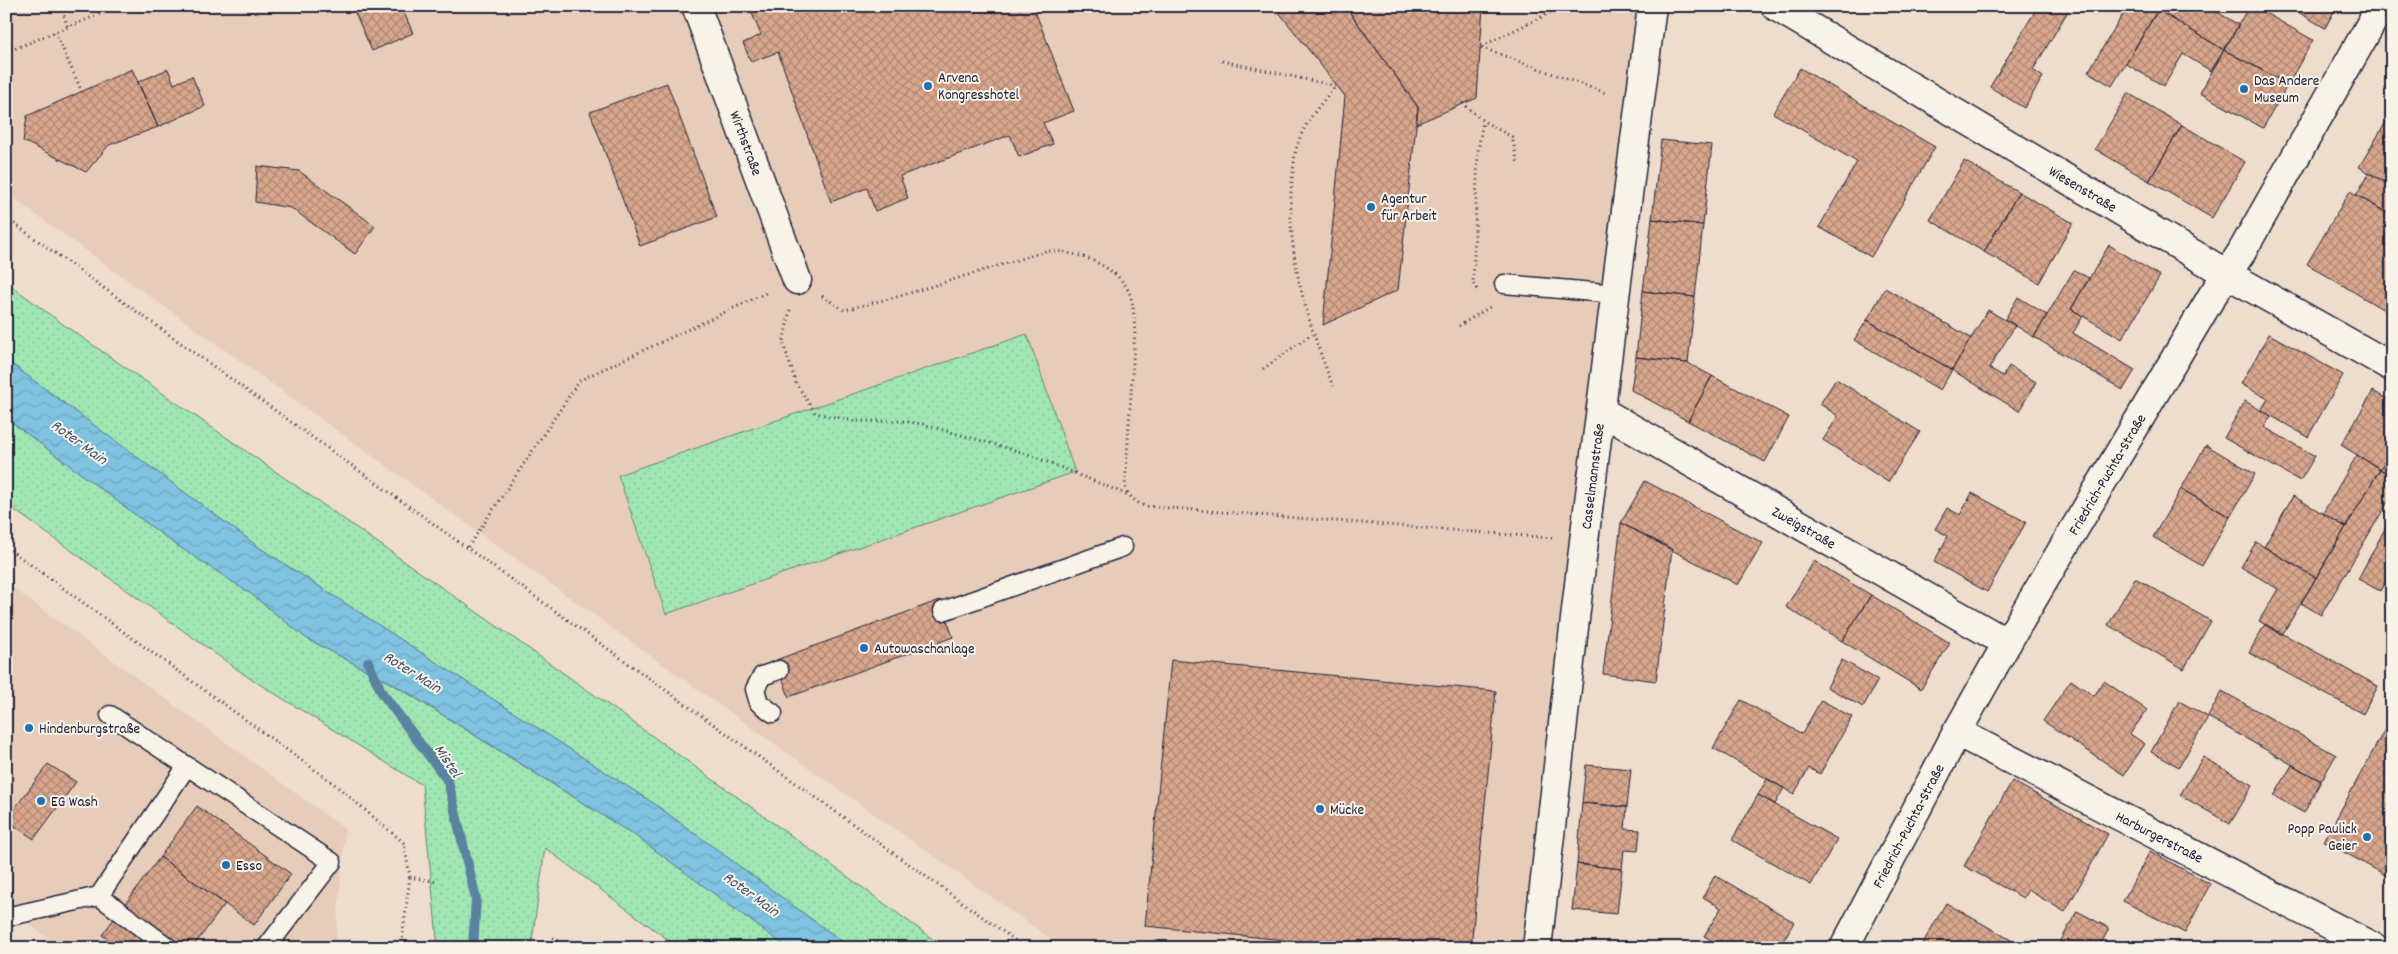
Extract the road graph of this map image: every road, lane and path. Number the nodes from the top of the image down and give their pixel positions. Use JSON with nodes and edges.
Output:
{"nodes":[{"id":1,"x":61,"y":6,"type":"edge"},
{"id":2,"x":120,"y":6,"type":"edge"},
{"id":3,"x":696,"y":6,"type":"edge"},
{"id":4,"x":1564,"y":6,"type":"edge"},
{"id":5,"x":1652,"y":6,"type":"edge"},
{"id":6,"x":1775,"y":6,"type":"edge"},
{"id":7,"x":2381,"y":6,"type":"edge"},
{"id":8,"x":68,"y":28,"type":"junction"},
{"id":9,"x":55,"y":32,"type":"junction"},
{"id":10,"x":6,"y":52,"type":"edge"},
{"id":11,"x":1222,"y":61,"type":"dead end"},
{"id":12,"x":82,"y":92,"type":"dead end"},
{"id":13,"x":1462,"y":103,"type":"dead end"},
{"id":14,"x":1639,"y":106,"type":"junction"},
{"id":15,"x":1483,"y":122,"type":"junction"},
{"id":16,"x":1518,"y":164,"type":"dead end"},
{"id":17,"x":6,"y":218,"type":"edge"},
{"id":18,"x":2227,"y":274,"type":"junction"},
{"id":19,"x":797,"y":280,"type":"junction"},
{"id":20,"x":1504,"y":284,"type":"dead end"},
{"id":21,"x":1479,"y":292,"type":"dead end"},
{"id":22,"x":1616,"y":294,"type":"junction"},
{"id":23,"x":1485,"y":299,"type":"dead end"},
{"id":24,"x":1460,"y":326,"type":"dead end"},
{"id":25,"x":1312,"y":334,"type":"junction"},
{"id":26,"x":2392,"y":366,"type":"edge"},
{"id":27,"x":1263,"y":369,"type":"dead end"},
{"id":28,"x":1333,"y":386,"type":"dead end"},
{"id":29,"x":1601,"y":412,"type":"junction"},
{"id":30,"x":1128,"y":495,"type":"junction"},
{"id":31,"x":1584,"y":541,"type":"junction"},
{"id":32,"x":6,"y":547,"type":"edge"},
{"id":33,"x":468,"y":547,"type":"junction"},
{"id":34,"x":1123,"y":547,"type":"dead end"},
{"id":35,"x":944,"y":611,"type":"dead end"},
{"id":36,"x":2007,"y":643,"type":"junction"},
{"id":37,"x":779,"y":670,"type":"dead end"},
{"id":38,"x":773,"y":713,"type":"dead end"},
{"id":39,"x":110,"y":716,"type":"dead end"},
{"id":40,"x":1957,"y":732,"type":"junction"},
{"id":41,"x":187,"y":766,"type":"junction"},
{"id":42,"x":410,"y":877,"type":"junction"},
{"id":43,"x":437,"y":882,"type":"dead end"},
{"id":44,"x":99,"y":896,"type":"junction"},
{"id":45,"x":6,"y":917,"type":"edge"},
{"id":46,"x":553,"y":938,"type":"dead end"},
{"id":47,"x":2365,"y":945,"type":"edge"},
{"id":48,"x":169,"y":948,"type":"edge"},
{"id":49,"x":266,"y":948,"type":"edge"},
{"id":50,"x":401,"y":948,"type":"edge"},
{"id":51,"x":572,"y":948,"type":"edge"},
{"id":52,"x":1026,"y":948,"type":"edge"},
{"id":53,"x":1537,"y":948,"type":"edge"},
{"id":54,"x":1844,"y":948,"type":"edge"}],
"edges":[{"from":1,"to":8,"type":"path"},
{"from":2,"to":8,"type":"path"},
{"from":3,"to":19,"type":"street","name":"Wirthstraße"},
{"from":4,"to":14,"type":"path"},
{"from":5,"to":14,"type":"street","name":"Casselmannstraße"},
{"from":6,"to":18,"type":"street","name":"Wiesenstraße"},
{"from":7,"to":18,"type":"street","name":"Friedrich-Puchta-Straße"},
{"from":8,"to":9,"type":"path"},
{"from":9,"to":10,"type":"path"},
{"from":9,"to":12,"type":"path"},
{"from":11,"to":25,"type":"path"},
{"from":13,"to":15,"type":"path"},
{"from":14,"to":22,"type":"street","name":"Casselmannstraße"},
{"from":15,"to":16,"type":"path"},
{"from":15,"to":21,"type":"path"},
{"from":17,"to":33,"type":"path"},
{"from":18,"to":26,"type":"street","name":"Wiesenstraße"},
{"from":18,"to":36,"type":"street","name":"Friedrich-Puchta-Straße"},
{"from":19,"to":30,"type":"path"},
{"from":19,"to":30,"type":"path"},
{"from":19,"to":33,"type":"path"},
{"from":20,"to":22,"type":"lane"},
{"from":22,"to":29,"type":"street","name":"Casselmannstraße"},
{"from":23,"to":24,"type":"path"},
{"from":25,"to":27,"type":"path"},
{"from":25,"to":28,"type":"path"},
{"from":29,"to":31,"type":"street","name":"Casselmannstraße"},
{"from":29,"to":36,"type":"street","name":"Zweigstraße"},
{"from":30,"to":31,"type":"path"},
{"from":31,"to":53,"type":"street","name":"Casselmannstraße"},
{"from":32,"to":42,"type":"path"},
{"from":33,"to":52,"type":"path"},
{"from":34,"to":35,"type":"lane"},
{"from":36,"to":40,"type":"street","name":"Friedrich-Puchta-Straße"},
{"from":37,"to":38,"type":"lane"},
{"from":39,"to":41,"type":"lane"},
{"from":40,"to":47,"type":"street","name":"Harburgerstraße"},
{"from":40,"to":54,"type":"street","name":"Friedrich-Puchta-Straße"},
{"from":41,"to":44,"type":"lane"},
{"from":41,"to":49,"type":"lane"},
{"from":42,"to":43,"type":"path"},
{"from":42,"to":50,"type":"path"},
{"from":44,"to":45,"type":"lane"},
{"from":44,"to":48,"type":"lane"},
{"from":46,"to":51,"type":"path"}]}
